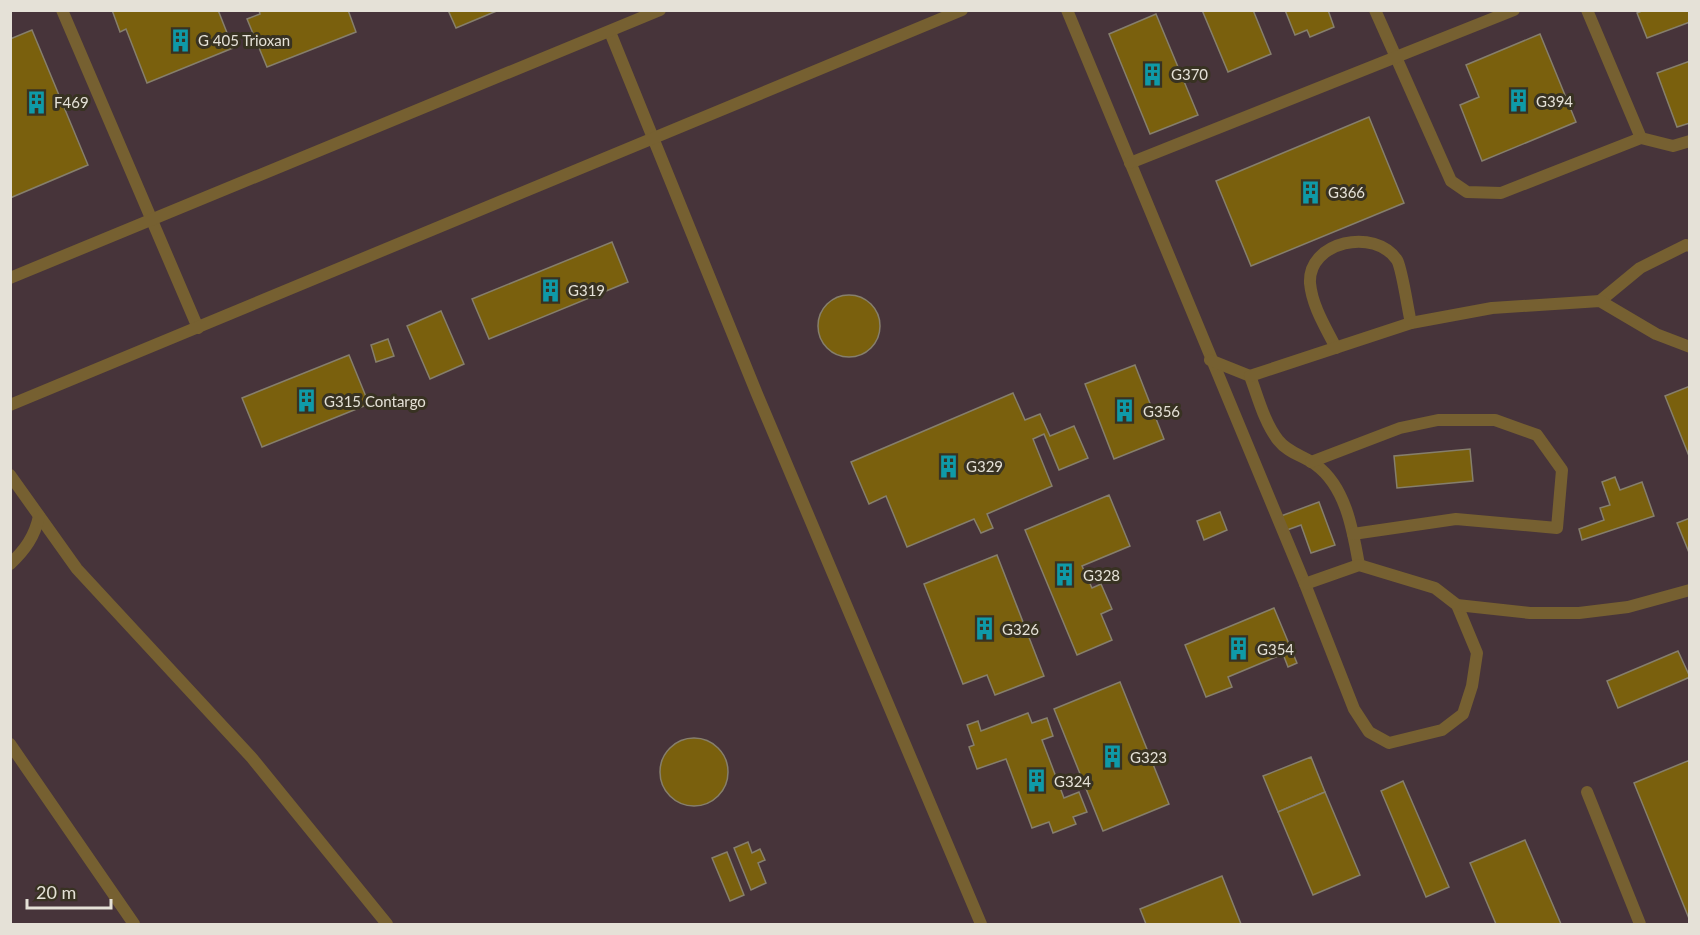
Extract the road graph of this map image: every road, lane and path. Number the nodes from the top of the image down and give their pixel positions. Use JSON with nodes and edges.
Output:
{"nodes":[{"id":1,"x":63,"y":10,"type":"edge"},
{"id":2,"x":660,"y":10,"type":"edge"},
{"id":3,"x":962,"y":10,"type":"edge"},
{"id":4,"x":1067,"y":10,"type":"edge"},
{"id":5,"x":1375,"y":10,"type":"edge"},
{"id":6,"x":1514,"y":10,"type":"edge"},
{"id":7,"x":1587,"y":10,"type":"edge"},
{"id":8,"x":610,"y":32,"type":"junction"},
{"id":9,"x":1395,"y":59,"type":"junction"},
{"id":10,"x":1641,"y":138,"type":"junction"},
{"id":11,"x":653,"y":139,"type":"junction"},
{"id":12,"x":1689,"y":141,"type":"edge"},
{"id":13,"x":1130,"y":163,"type":"junction"},
{"id":14,"x":151,"y":221,"type":"junction"},
{"id":15,"x":1689,"y":246,"type":"edge"},
{"id":16,"x":10,"y":278,"type":"edge"},
{"id":17,"x":1600,"y":301,"type":"junction"},
{"id":18,"x":1411,"y":323,"type":"junction"},
{"id":19,"x":198,"y":328,"type":"junction"},
{"id":20,"x":1689,"y":346,"type":"edge"},
{"id":21,"x":1336,"y":348,"type":"junction"},
{"id":22,"x":1210,"y":360,"type":"junction"},
{"id":23,"x":1250,"y":376,"type":"junction"},
{"id":24,"x":10,"y":405,"type":"edge"},
{"id":25,"x":1311,"y":462,"type":"junction"},
{"id":26,"x":10,"y":475,"type":"edge"},
{"id":27,"x":39,"y":516,"type":"junction"},
{"id":28,"x":1353,"y":534,"type":"junction"},
{"id":29,"x":10,"y":564,"type":"edge"},
{"id":30,"x":1359,"y":565,"type":"junction"},
{"id":31,"x":1305,"y":584,"type":"junction"},
{"id":32,"x":1689,"y":590,"type":"edge"},
{"id":33,"x":1457,"y":605,"type":"junction"},
{"id":34,"x":10,"y":744,"type":"edge"},
{"id":35,"x":1587,"y":792,"type":"dead end"},
{"id":36,"x":134,"y":924,"type":"edge"},
{"id":37,"x":387,"y":924,"type":"edge"},
{"id":38,"x":981,"y":924,"type":"edge"},
{"id":39,"x":1640,"y":924,"type":"edge"}],
"edges":[{"from":1,"to":14,"type":"lane"},
{"from":2,"to":8,"type":"lane"},
{"from":3,"to":11,"type":"lane"},
{"from":4,"to":13,"type":"lane"},
{"from":5,"to":9,"type":"lane"},
{"from":6,"to":9,"type":"lane"},
{"from":7,"to":10,"type":"lane"},
{"from":8,"to":11,"type":"lane"},
{"from":8,"to":14,"type":"lane"},
{"from":9,"to":10,"type":"lane"},
{"from":9,"to":13,"type":"lane"},
{"from":10,"to":12,"type":"lane"},
{"from":11,"to":19,"type":"lane"},
{"from":11,"to":38,"type":"lane"},
{"from":13,"to":22,"type":"lane"},
{"from":14,"to":16,"type":"lane"},
{"from":14,"to":19,"type":"lane"},
{"from":15,"to":17,"type":"lane"},
{"from":17,"to":18,"type":"lane"},
{"from":17,"to":20,"type":"lane"},
{"from":18,"to":21,"type":"lane"},
{"from":18,"to":21,"type":"lane"},
{"from":19,"to":24,"type":"lane"},
{"from":21,"to":23,"type":"lane"},
{"from":22,"to":23,"type":"lane"},
{"from":22,"to":31,"type":"lane"},
{"from":23,"to":25,"type":"lane"},
{"from":25,"to":28,"type":"lane"},
{"from":25,"to":28,"type":"lane"},
{"from":26,"to":27,"type":"lane"},
{"from":27,"to":29,"type":"lane"},
{"from":27,"to":37,"type":"lane"},
{"from":28,"to":30,"type":"lane"},
{"from":30,"to":31,"type":"lane"},
{"from":30,"to":33,"type":"lane"},
{"from":31,"to":33,"type":"lane"},
{"from":32,"to":33,"type":"lane"},
{"from":34,"to":36,"type":"lane"},
{"from":35,"to":39,"type":"lane"}]}
